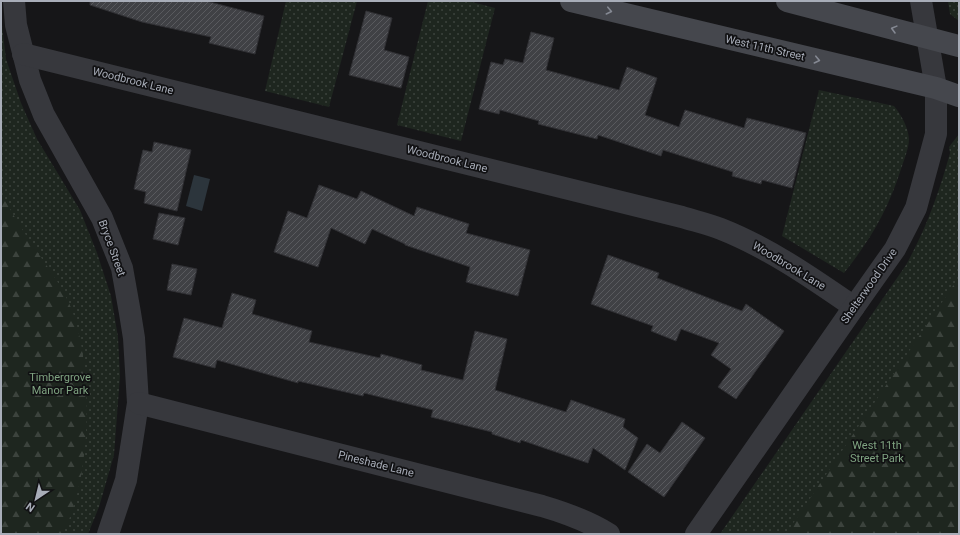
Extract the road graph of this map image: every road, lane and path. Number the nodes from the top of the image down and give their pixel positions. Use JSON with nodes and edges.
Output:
{"nodes":[{"id":1,"x":14,"y":1,"type":"edge"},
{"id":2,"x":571,"y":1,"type":"edge"},
{"id":3,"x":788,"y":1,"type":"edge"},
{"id":4,"x":921,"y":1,"type":"edge"},
{"id":5,"x":927,"y":38,"type":"junction"},
{"id":6,"x":959,"y":46,"type":"edge"},
{"id":7,"x":23,"y":54,"type":"junction"},
{"id":8,"x":936,"y":88,"type":"junction"},
{"id":9,"x":959,"y":96,"type":"edge"},
{"id":10,"x":854,"y":307,"type":"junction"},
{"id":11,"x":138,"y":402,"type":"junction"},
{"id":12,"x":108,"y":534,"type":"edge"},
{"id":13,"x":609,"y":534,"type":"edge"},
{"id":14,"x":696,"y":534,"type":"edge"}],
"edges":[{"from":1,"to":7,"type":"street","name":"Bryce Street"},
{"from":2,"to":8,"type":"main road","name":"West 11th Street","one_way":true},
{"from":5,"to":3,"type":"main road","one_way":true},
{"from":4,"to":5,"type":"street","name":"Shelterwood Drive"},
{"from":5,"to":6,"type":"main road"},
{"from":5,"to":8,"type":"street","name":"Shelterwood Drive"},
{"from":7,"to":10,"type":"street","name":"Woodbrook Lane"},
{"from":7,"to":11,"type":"street","name":"Bryce Street"},
{"from":8,"to":9,"type":"main road","name":"West 11th Street"},
{"from":8,"to":10,"type":"street","name":"Shelterwood Drive"},
{"from":10,"to":14,"type":"street","name":"Shelterwood Drive"},
{"from":11,"to":12,"type":"street","name":"Bryce Street"},
{"from":11,"to":13,"type":"street","name":"Pineshade Lane"}]}
